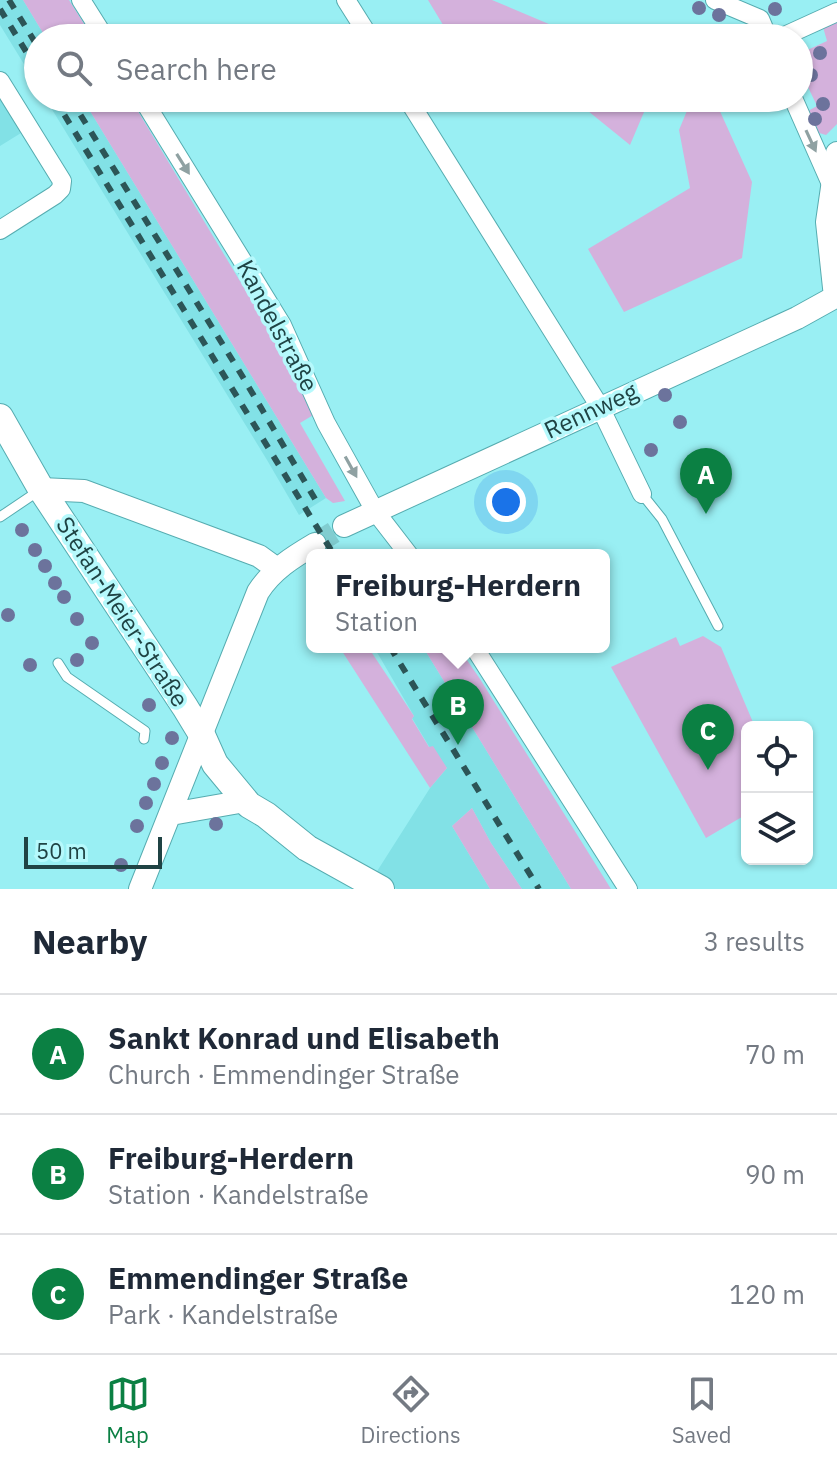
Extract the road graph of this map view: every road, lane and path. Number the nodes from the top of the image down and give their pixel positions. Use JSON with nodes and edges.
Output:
{"nodes":[{"id":1,"x":81,"y":0,"type":"edge"},
{"id":2,"x":346,"y":0,"type":"edge"},
{"id":3,"x":715,"y":0,"type":"edge"},
{"id":4,"x":837,"y":12,"type":"edge"},
{"id":5,"x":96,"y":24,"type":"edge"},
{"id":6,"x":361,"y":24,"type":"edge"},
{"id":7,"x":762,"y":24,"type":"edge"},
{"id":8,"x":811,"y":24,"type":"edge"},
{"id":9,"x":0,"y":81,"type":"edge"},
{"id":10,"x":151,"y":112,"type":"edge"},
{"id":11,"x":416,"y":112,"type":"edge"},
{"id":12,"x":799,"y":112,"type":"edge"},
{"id":13,"x":837,"y":153,"type":"edge"},
{"id":14,"x":831,"y":184,"type":"junction"},
{"id":15,"x":0,"y":230,"type":"edge"},
{"id":16,"x":836,"y":299,"type":"edge"},
{"id":17,"x":600,"y":407,"type":"junction"},
{"id":18,"x":0,"y":417,"type":"edge"},
{"id":19,"x":41,"y":489,"type":"junction"},
{"id":20,"x":642,"y":494,"type":"joint"},
{"id":21,"x":375,"y":511,"type":"junction"},
{"id":22,"x":0,"y":517,"type":"edge"},
{"id":23,"x":344,"y":526,"type":"tunnel mouth"},
{"id":24,"x":315,"y":544,"type":"tunnel mouth"},
{"id":25,"x":307,"y":549,"type":"edge"},
{"id":26,"x":404,"y":549,"type":"edge"},
{"id":27,"x":306,"y":550,"type":"tunnel mouth"},
{"id":28,"x":277,"y":569,"type":"junction"},
{"id":29,"x":718,"y":626,"type":"dead end"},
{"id":30,"x":478,"y":653,"type":"edge"},
{"id":31,"x":58,"y":663,"type":"dead end"},
{"id":32,"x":202,"y":735,"type":"junction"},
{"id":33,"x":144,"y":739,"type":"dead end"},
{"id":34,"x":256,"y":808,"type":"junction"},
{"id":35,"x":171,"y":814,"type":"junction"},
{"id":36,"x":140,"y":889,"type":"edge"},
{"id":37,"x":381,"y":889,"type":"edge"},
{"id":38,"x":628,"y":889,"type":"edge"}],
"edges":[{"from":1,"to":5,"type":"street"},
{"from":2,"to":6,"type":"street"},
{"from":3,"to":7,"type":"street"},
{"from":4,"to":8,"type":"street"},
{"from":9,"to":15,"type":"street"},
{"from":10,"to":21,"type":"street","name":"Kandelstraße","one_way":true},
{"from":11,"to":17,"type":"street"},
{"from":12,"to":14,"type":"street","one_way":true},
{"from":13,"to":14,"type":"street"},
{"from":14,"to":16,"type":"street"},
{"from":16,"to":17,"type":"street","name":"Rennweg"},
{"from":17,"to":20,"type":"street"},
{"from":17,"to":21,"type":"street","name":"Rennweg"},
{"from":18,"to":19,"type":"main road","name":"Stefan-Meier-Straße"},
{"from":19,"to":22,"type":"lane"},
{"from":19,"to":28,"type":"street","name":"Stefan-Meier-Straße"},
{"from":19,"to":32,"type":"main road","name":"Stefan-Meier-Straße"},
{"from":20,"to":29,"type":"lane"},
{"from":21,"to":23,"type":"street","name":"Rennweg"},
{"from":21,"to":26,"type":"street","name":"Kandelstraße"},
{"from":24,"to":25,"type":"street"},
{"from":27,"to":28,"type":"street"},
{"from":28,"to":32,"type":"street"},
{"from":30,"to":38,"type":"street"},
{"from":31,"to":33,"type":"lane"},
{"from":32,"to":34,"type":"main road","name":"Stefan-Meier-Straße"},
{"from":32,"to":35,"type":"street"},
{"from":34,"to":35,"type":"street"},
{"from":34,"to":37,"type":"main road","name":"Stefan-Meier-Straße"},
{"from":35,"to":36,"type":"street"}]}
